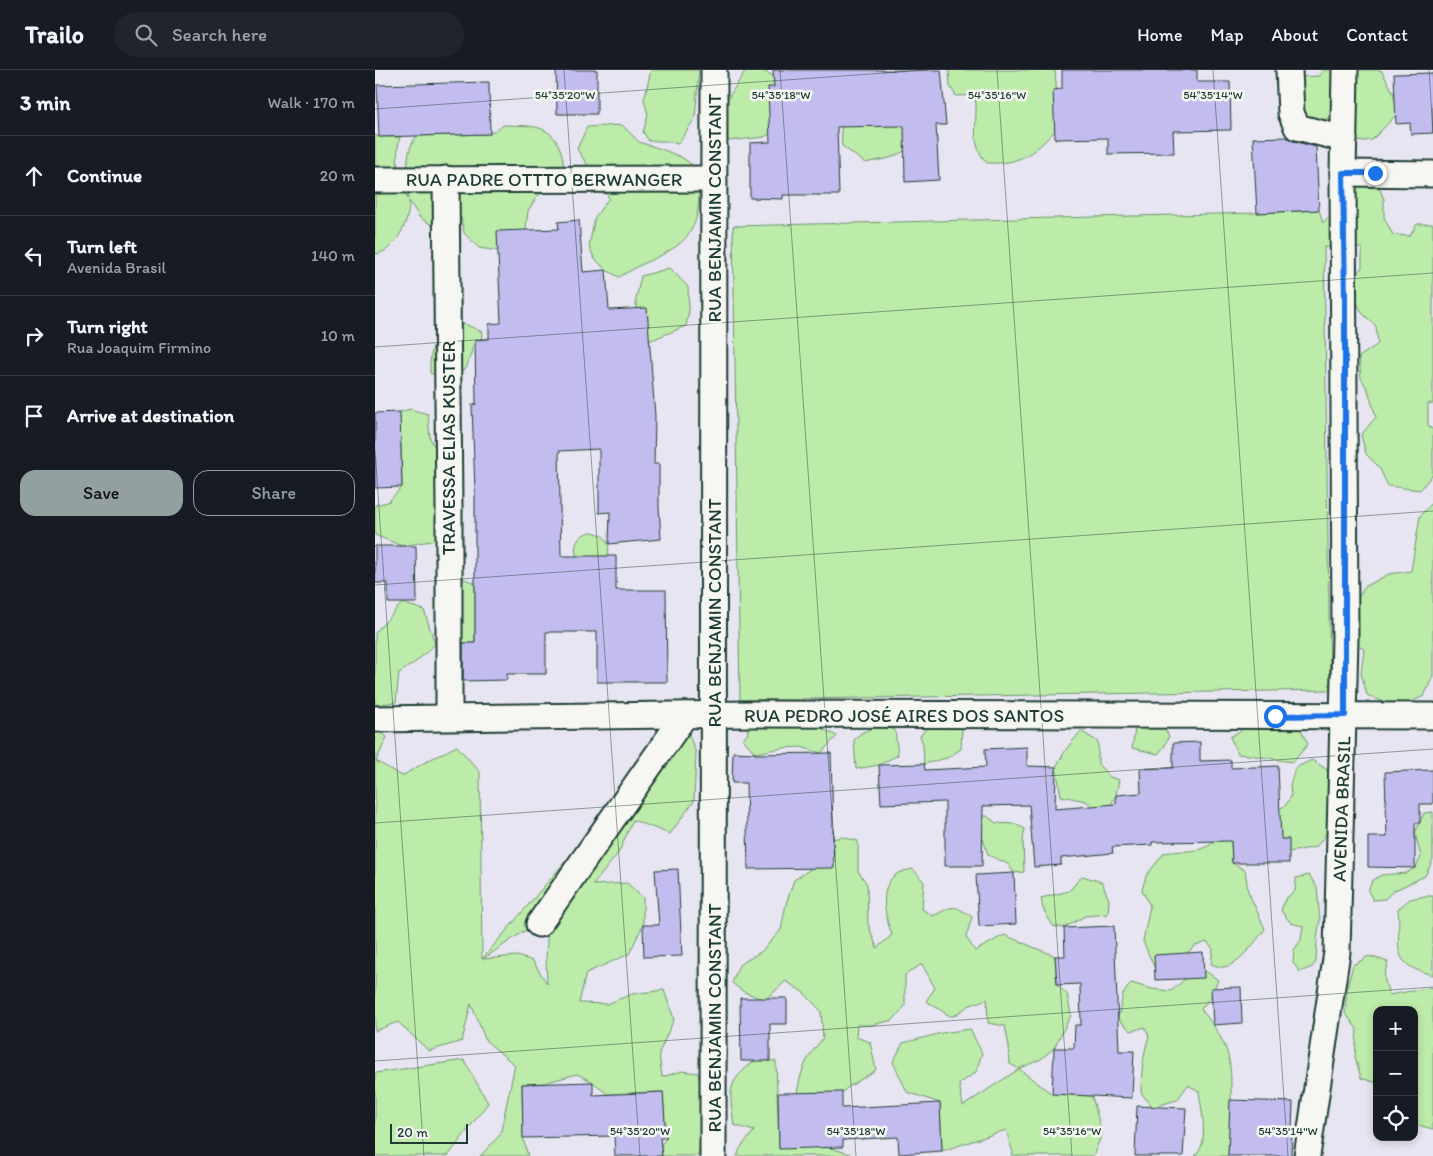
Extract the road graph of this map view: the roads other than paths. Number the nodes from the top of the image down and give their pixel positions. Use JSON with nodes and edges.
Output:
{"nodes":[{"id":1,"x":714,"y":70,"type":"edge"},
{"id":2,"x":1289,"y":70,"type":"edge"},
{"id":3,"x":1345,"y":70,"type":"edge"},
{"id":4,"x":1344,"y":139,"type":"junction"},
{"id":5,"x":1343,"y":173,"type":"junction"},
{"id":6,"x":1433,"y":174,"type":"edge"},
{"id":7,"x":713,"y":178,"type":"junction"},
{"id":8,"x":446,"y":179,"type":"junction"},
{"id":9,"x":375,"y":180,"type":"edge"},
{"id":10,"x":685,"y":715,"type":"junction"},
{"id":11,"x":714,"y":715,"type":"junction"},
{"id":12,"x":1345,"y":715,"type":"junction"},
{"id":13,"x":1433,"y":716,"type":"edge"},
{"id":14,"x":449,"y":717,"type":"junction"},
{"id":15,"x":375,"y":719,"type":"edge"},
{"id":16,"x":539,"y":924,"type":"dead end"},
{"id":17,"x":713,"y":1156,"type":"edge"},
{"id":18,"x":1307,"y":1156,"type":"edge"}],
"edges":[{"from":1,"to":7,"type":"street","name":"RUA BENJAMIN CONSTANT"},
{"from":2,"to":4,"type":"street"},
{"from":3,"to":4,"type":"street","name":"AVENIDA BRASIL"},
{"from":4,"to":5,"type":"street","name":"AVENIDA BRASIL"},
{"from":5,"to":6,"type":"street"},
{"from":5,"to":12,"type":"street","name":"AVENIDA BRASIL"},
{"from":7,"to":8,"type":"street","name":"RUA PADRE OTTTO BERWANGER"},
{"from":7,"to":11,"type":"street","name":"RUA BENJAMIN CONSTANT"},
{"from":8,"to":9,"type":"street","name":"RUA PADRE OTTTO BERWANGER"},
{"from":8,"to":14,"type":"street","name":"TRAVESSA ELIAS KUSTER"},
{"from":10,"to":11,"type":"street","name":"RUA PEDRO JOSÉ AIRES DOS SANTOS"},
{"from":10,"to":14,"type":"street","name":"RUA PEDRO JOSÉ AIRES DOS SANTOS"},
{"from":10,"to":16,"type":"street"},
{"from":11,"to":12,"type":"street","name":"RUA PEDRO JOSÉ AIRES DOS SANTOS"},
{"from":11,"to":17,"type":"street","name":"RUA BENJAMIN CONSTANT"},
{"from":12,"to":13,"type":"street","name":"RUA PEDRO JOSÉ AIRES DOS SANTOS"},
{"from":12,"to":18,"type":"street","name":"AVENIDA BRASIL"},
{"from":14,"to":15,"type":"street","name":"RUA PEDRO JOSÉ AIRES DOS SANTOS"}]}
